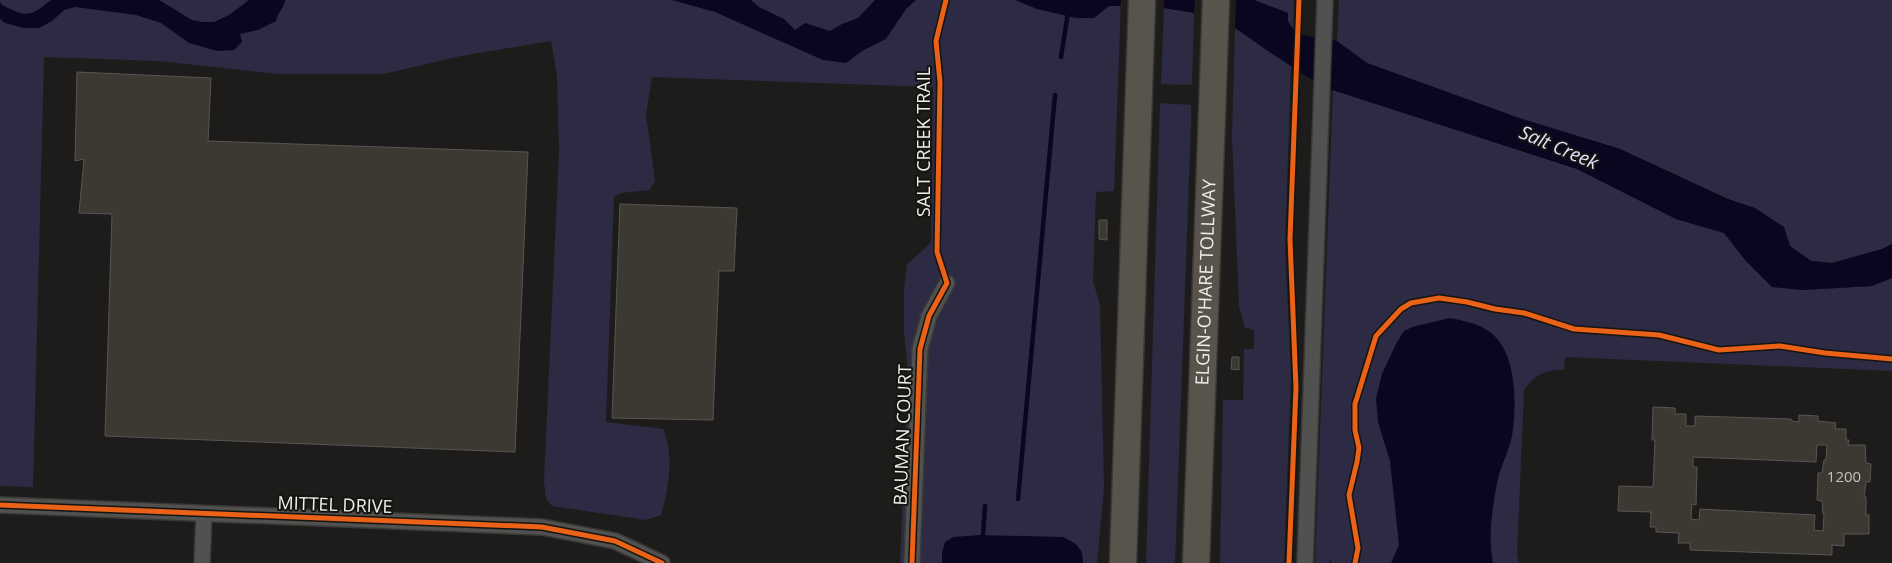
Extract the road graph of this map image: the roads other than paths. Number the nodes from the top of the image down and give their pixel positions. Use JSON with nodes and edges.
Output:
{"nodes":[{"id":1,"x":1142,"y":0,"type":"edge"},
{"id":2,"x":1216,"y":0,"type":"edge"},
{"id":3,"x":1326,"y":0,"type":"edge"},
{"id":4,"x":946,"y":283,"type":"dead end"},
{"id":5,"x":0,"y":505,"type":"edge"},
{"id":6,"x":204,"y":514,"type":"junction"},
{"id":7,"x":202,"y":563,"type":"edge"},
{"id":8,"x":662,"y":563,"type":"edge"},
{"id":9,"x":912,"y":563,"type":"edge"},
{"id":10,"x":1123,"y":563,"type":"edge"},
{"id":11,"x":1196,"y":563,"type":"edge"},
{"id":12,"x":1305,"y":563,"type":"edge"}],
"edges":[{"from":1,"to":10,"type":"highway"},
{"from":2,"to":11,"type":"highway","name":"ELGIN-O'HARE TOLLWAY"},
{"from":3,"to":12,"type":"street"},
{"from":4,"to":9,"type":"street","name":"BAUMAN COURT"},
{"from":5,"to":6,"type":"street","name":"MITTEL DRIVE"},
{"from":6,"to":7,"type":"street"},
{"from":6,"to":8,"type":"street","name":"MITTEL DRIVE"}]}
